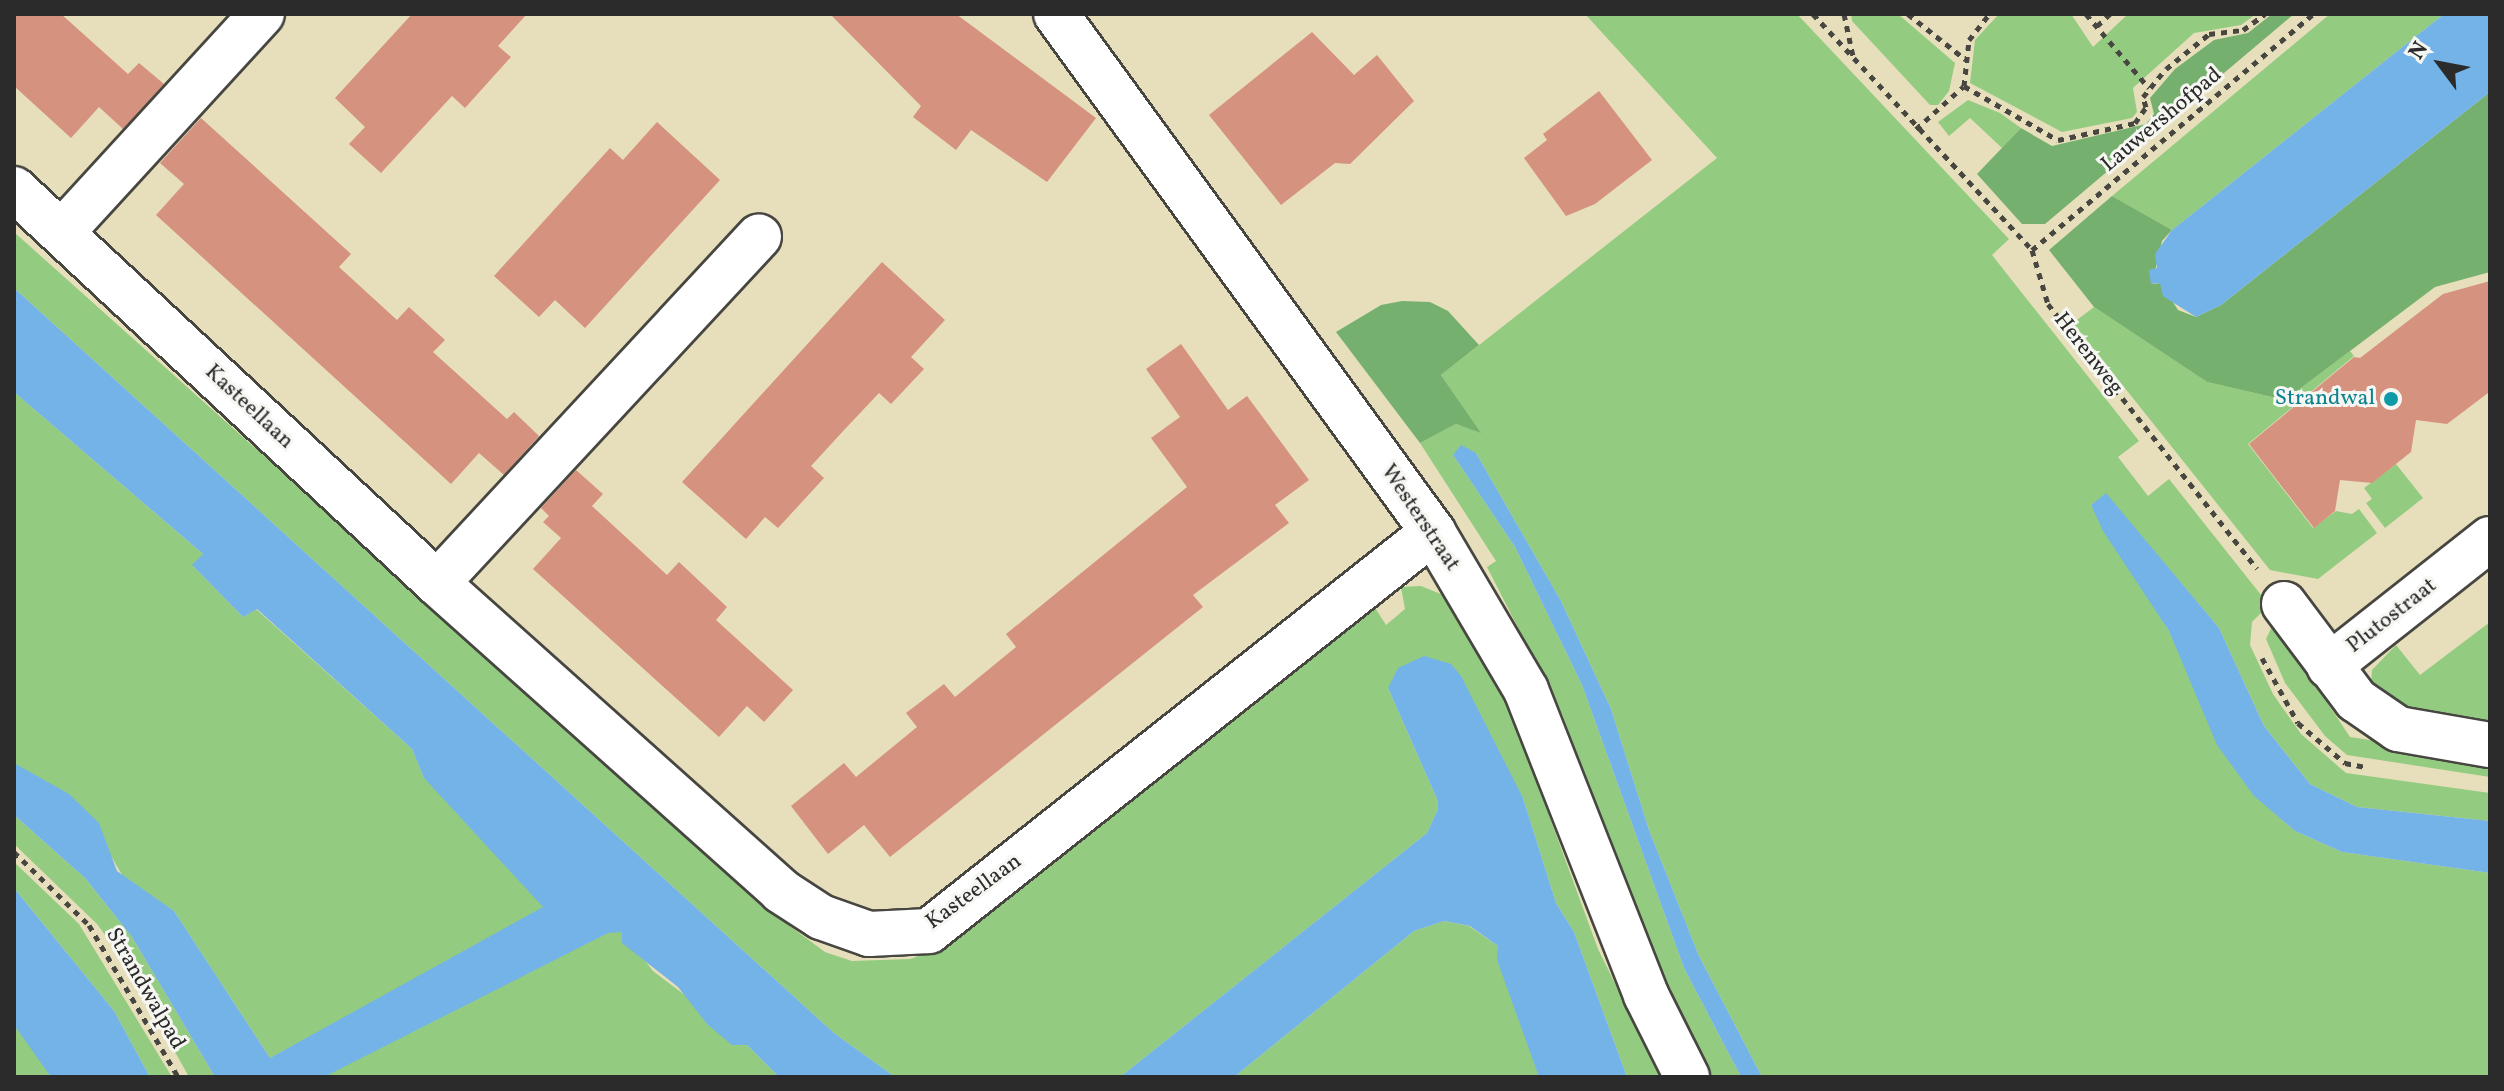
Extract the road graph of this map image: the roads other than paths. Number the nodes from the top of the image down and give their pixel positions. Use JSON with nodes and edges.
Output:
{"nodes":[{"id":1,"x":262,"y":14,"type":"edge"},
{"id":2,"x":1056,"y":14,"type":"edge"},
{"id":3,"x":14,"y":189,"type":"edge"},
{"id":4,"x":62,"y":232,"type":"junction"},
{"id":5,"x":759,"y":236,"type":"dead end"},
{"id":6,"x":1433,"y":532,"type":"junction"},
{"id":7,"x":2490,"y":539,"type":"edge"},
{"id":8,"x":437,"y":583,"type":"junction"},
{"id":9,"x":2284,"y":604,"type":"road end"},
{"id":10,"x":2329,"y":666,"type":"junction"},
{"id":11,"x":2490,"y":745,"type":"edge"},
{"id":12,"x":1687,"y":1077,"type":"edge"}],
"edges":[{"from":1,"to":4,"type":"street"},
{"from":2,"to":6,"type":"street","name":"Westerstraat"},
{"from":3,"to":4,"type":"street","name":"Kasteellaan"},
{"from":4,"to":8,"type":"street","name":"Kasteellaan"},
{"from":5,"to":8,"type":"street"},
{"from":6,"to":8,"type":"street","name":"Kasteellaan"},
{"from":6,"to":12,"type":"street","name":"Westerstraat"},
{"from":7,"to":10,"type":"street","name":"Plutostraat"},
{"from":9,"to":10,"type":"street"},
{"from":10,"to":11,"type":"street","name":"Plutostraat"}]}
